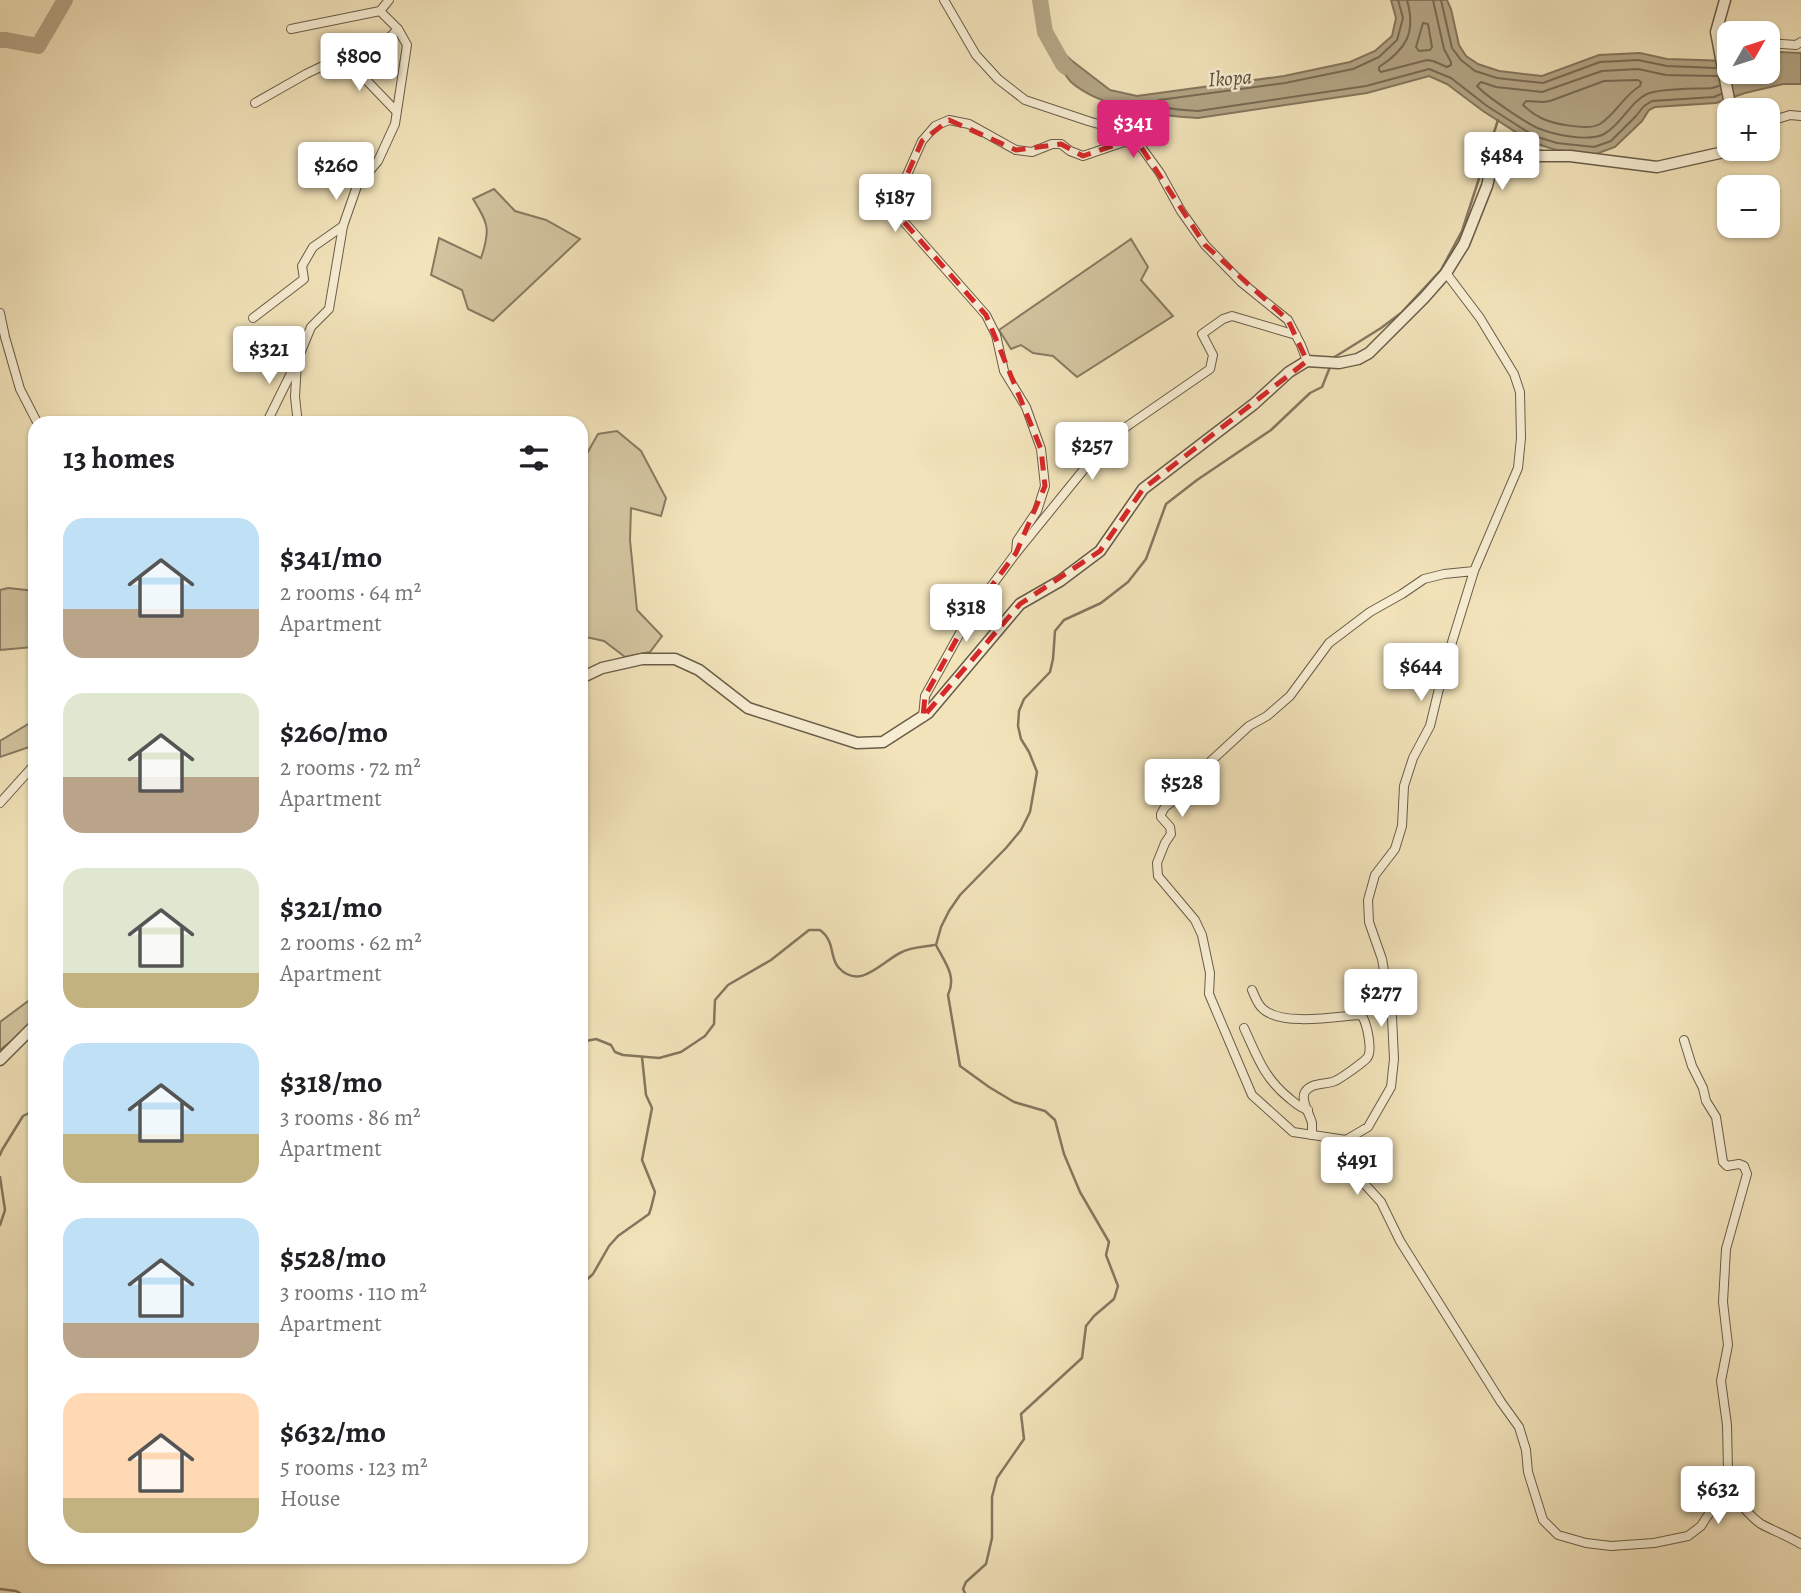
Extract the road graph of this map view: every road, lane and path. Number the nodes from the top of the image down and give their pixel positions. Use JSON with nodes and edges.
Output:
{"nodes":[{"id":1,"x":389,"y":0,"type":"edge"},
{"id":2,"x":944,"y":0,"type":"edge"},
{"id":3,"x":1725,"y":0,"type":"edge"},
{"id":4,"x":380,"y":11,"type":"junction"},
{"id":5,"x":1723,"y":21,"type":"edge"},
{"id":6,"x":291,"y":29,"type":"dead end"},
{"id":7,"x":398,"y":29,"type":"junction"},
{"id":8,"x":1801,"y":42,"type":"edge"},
{"id":9,"x":1780,"y":44,"type":"edge"},
{"id":10,"x":343,"y":57,"type":"junction"},
{"id":11,"x":255,"y":103,"type":"dead end"},
{"id":12,"x":396,"y":111,"type":"junction"},
{"id":13,"x":1801,"y":116,"type":"edge"},
{"id":14,"x":1780,"y":118,"type":"edge"},
{"id":15,"x":1139,"y":144,"type":"junction"},
{"id":16,"x":1717,"y":154,"type":"edge"},
{"id":17,"x":343,"y":226,"type":"junction"},
{"id":18,"x":1446,"y":272,"type":"junction"},
{"id":19,"x":0,"y":313,"type":"edge"},
{"id":20,"x":253,"y":318,"type":"dead end"},
{"id":21,"x":1296,"y":335,"type":"junction"},
{"id":22,"x":297,"y":361,"type":"junction"},
{"id":23,"x":1310,"y":362,"type":"junction"},
{"id":24,"x":34,"y":416,"type":"edge"},
{"id":25,"x":270,"y":416,"type":"edge"},
{"id":26,"x":297,"y":416,"type":"edge"},
{"id":27,"x":1016,"y":553,"type":"junction"},
{"id":28,"x":1474,"y":571,"type":"junction"},
{"id":29,"x":588,"y":675,"type":"edge"},
{"id":30,"x":923,"y":717,"type":"junction"},
{"id":31,"x":28,"y":772,"type":"edge"},
{"id":32,"x":0,"y":803,"type":"edge"},
{"id":33,"x":1252,"y":990,"type":"dead end"},
{"id":34,"x":1244,"y":1028,"type":"dead end"},
{"id":35,"x":28,"y":1032,"type":"edge"},
{"id":36,"x":1684,"y":1040,"type":"dead end"},
{"id":37,"x":0,"y":1060,"type":"edge"},
{"id":38,"x":1308,"y":1110,"type":"junction"},
{"id":39,"x":1311,"y":1135,"type":"junction"},
{"id":40,"x":1346,"y":1140,"type":"junction"},
{"id":41,"x":1721,"y":1494,"type":"junction"},
{"id":42,"x":1801,"y":1544,"type":"edge"}],
"edges":[{"from":1,"to":4,"type":"street"},
{"from":2,"to":15,"type":"street"},
{"from":3,"to":5,"type":"street"},
{"from":4,"to":6,"type":"street"},
{"from":4,"to":7,"type":"street"},
{"from":7,"to":10,"type":"street"},
{"from":7,"to":12,"type":"street"},
{"from":8,"to":9,"type":"street"},
{"from":10,"to":11,"type":"street"},
{"from":10,"to":12,"type":"street"},
{"from":12,"to":17,"type":"street"},
{"from":13,"to":14,"type":"street"},
{"from":15,"to":21,"type":"street"},
{"from":15,"to":27,"type":"street"},
{"from":16,"to":18,"type":"street"},
{"from":17,"to":20,"type":"street"},
{"from":17,"to":22,"type":"street"},
{"from":18,"to":23,"type":"street"},
{"from":18,"to":28,"type":"street"},
{"from":19,"to":24,"type":"street"},
{"from":21,"to":23,"type":"street"},
{"from":21,"to":27,"type":"street"},
{"from":22,"to":25,"type":"street"},
{"from":22,"to":26,"type":"street"},
{"from":23,"to":30,"type":"street"},
{"from":27,"to":30,"type":"street"},
{"from":28,"to":39,"type":"street"},
{"from":28,"to":40,"type":"street"},
{"from":29,"to":30,"type":"street"},
{"from":31,"to":32,"type":"street"},
{"from":33,"to":38,"type":"street"},
{"from":34,"to":38,"type":"street"},
{"from":35,"to":37,"type":"street"},
{"from":36,"to":41,"type":"street"},
{"from":38,"to":39,"type":"street"},
{"from":39,"to":40,"type":"street"},
{"from":40,"to":41,"type":"street"},
{"from":41,"to":42,"type":"street"}]}
